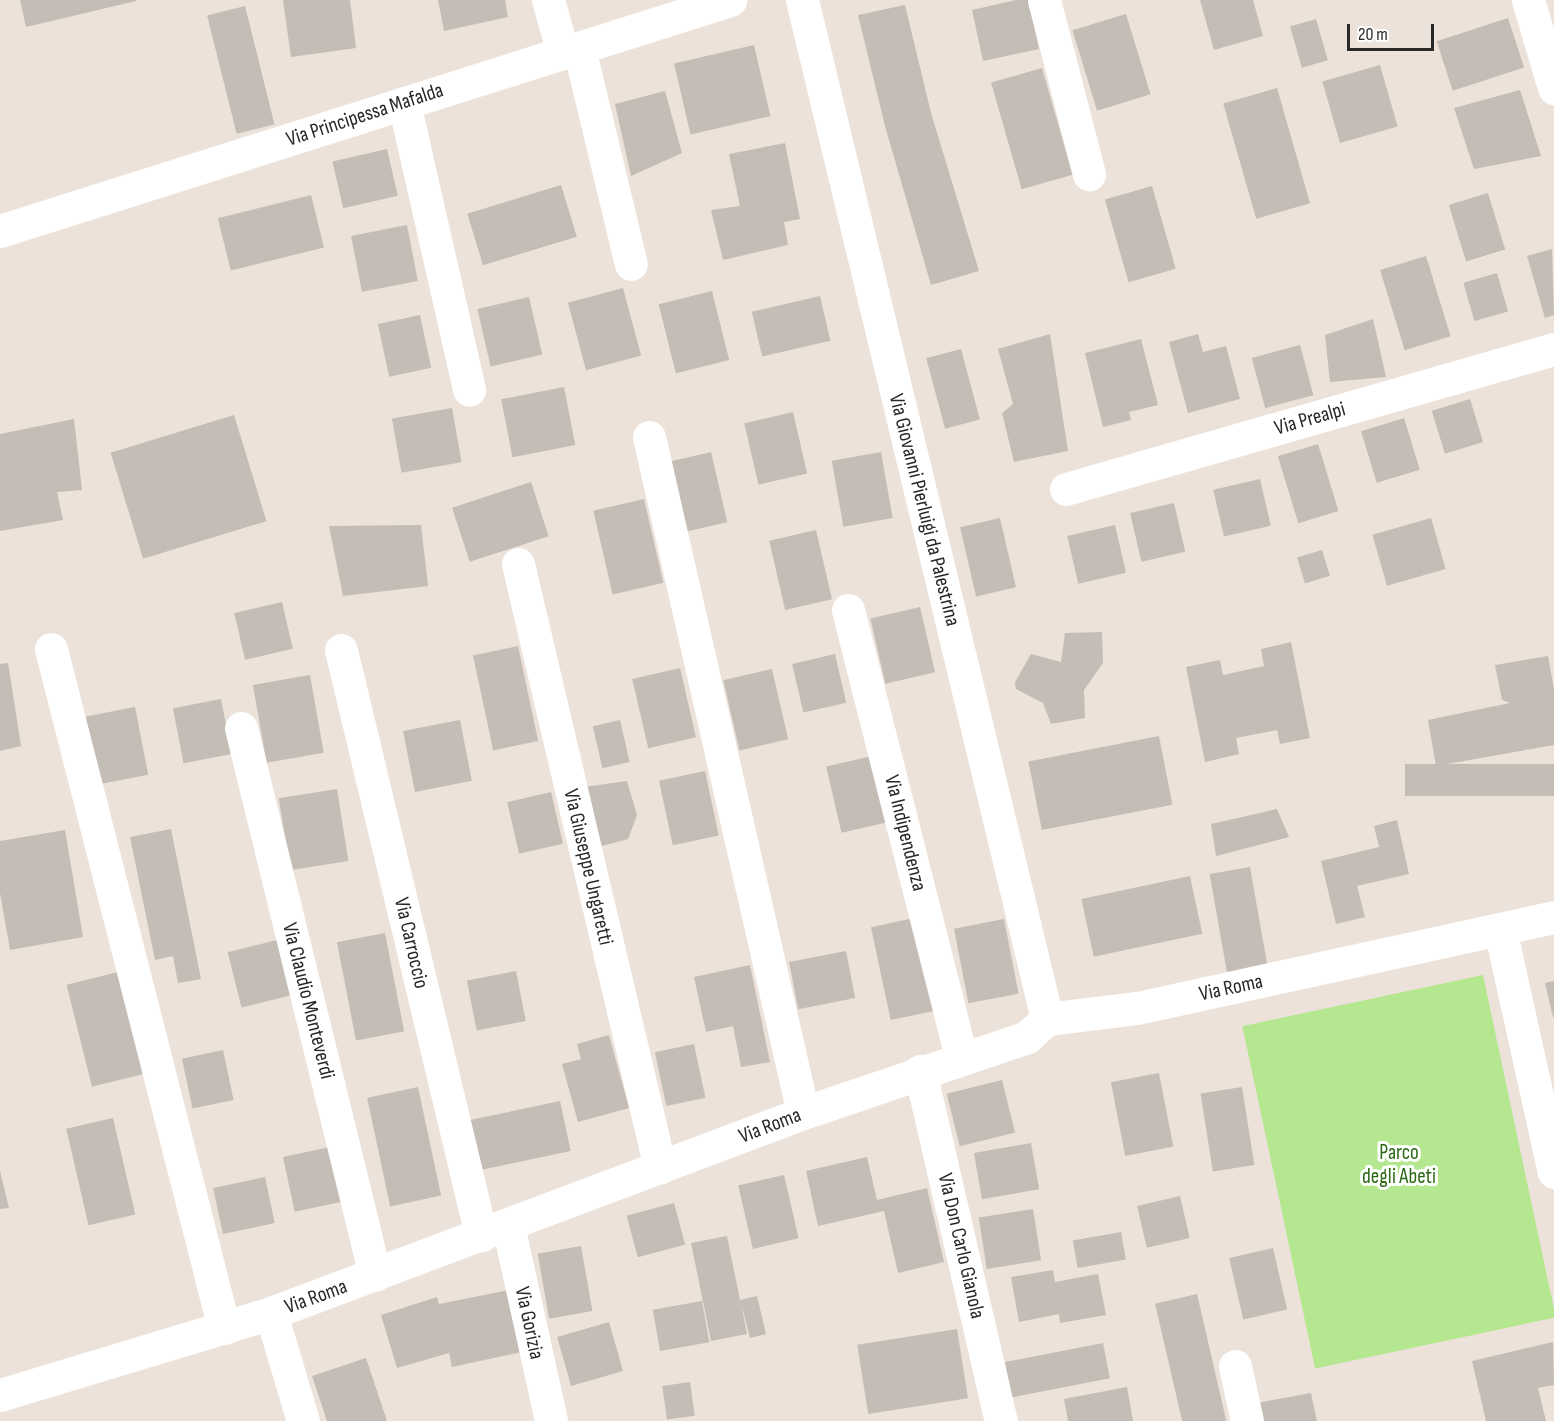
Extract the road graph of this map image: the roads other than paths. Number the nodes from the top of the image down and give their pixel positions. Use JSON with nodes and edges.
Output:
{"nodes":[{"id":1,"x":548,"y":0,"type":"edge"},
{"id":2,"x":730,"y":0,"type":"edge"},
{"id":3,"x":801,"y":0,"type":"edge"},
{"id":4,"x":1044,"y":0,"type":"edge"},
{"id":5,"x":1528,"y":0,"type":"edge"},
{"id":6,"x":1547,"y":37,"type":"edge"},
{"id":7,"x":571,"y":50,"type":"junction"},
{"id":8,"x":1554,"y":88,"type":"edge"},
{"id":9,"x":405,"y":103,"type":"junction"},
{"id":10,"x":1089,"y":174,"type":"dead end"},
{"id":11,"x":0,"y":231,"type":"edge"},
{"id":12,"x":630,"y":264,"type":"dead end"},
{"id":13,"x":1554,"y":349,"type":"edge"},
{"id":14,"x":469,"y":390,"type":"dead end"},
{"id":15,"x":649,"y":437,"type":"dead end"},
{"id":16,"x":1066,"y":489,"type":"dead end"},
{"id":17,"x":518,"y":564,"type":"dead end"},
{"id":18,"x":848,"y":610,"type":"dead end"},
{"id":19,"x":51,"y":649,"type":"dead end"},
{"id":20,"x":341,"y":651,"type":"dead end"},
{"id":21,"x":241,"y":728,"type":"dead end"},
{"id":22,"x":1554,"y":917,"type":"edge"},
{"id":23,"x":1500,"y":929,"type":"junction"},
{"id":24,"x":1047,"y":1020,"type":"junction"},
{"id":25,"x":961,"y":1057,"type":"junction"},
{"id":26,"x":920,"y":1071,"type":"junction"},
{"id":27,"x":803,"y":1113,"type":"junction"},
{"id":28,"x":660,"y":1168,"type":"junction"},
{"id":29,"x":1554,"y":1172,"type":"edge"},
{"id":30,"x":494,"y":1230,"type":"junction"},
{"id":31,"x":375,"y":1275,"type":"junction"},
{"id":32,"x":271,"y":1313,"type":"junction"},
{"id":33,"x":224,"y":1328,"type":"junction"},
{"id":34,"x":1235,"y":1366,"type":"dead end"},
{"id":35,"x":0,"y":1395,"type":"edge"},
{"id":36,"x":303,"y":1421,"type":"edge"},
{"id":37,"x":551,"y":1421,"type":"edge"},
{"id":38,"x":1001,"y":1421,"type":"edge"},
{"id":39,"x":1247,"y":1421,"type":"edge"}],
"edges":[{"from":1,"to":7,"type":"street"},
{"from":2,"to":7,"type":"street","name":"Via Principessa Mafalda"},
{"from":3,"to":24,"type":"street","name":"Via Giovanni Pierluigi da Palestrina"},
{"from":4,"to":10,"type":"street"},
{"from":5,"to":6,"type":"street"},
{"from":6,"to":8,"type":"street"},
{"from":7,"to":9,"type":"street","name":"Via Principessa Mafalda"},
{"from":7,"to":12,"type":"street"},
{"from":9,"to":11,"type":"street","name":"Via Principessa Mafalda"},
{"from":9,"to":14,"type":"street"},
{"from":13,"to":16,"type":"street","name":"Via Prealpi"},
{"from":15,"to":27,"type":"street"},
{"from":17,"to":28,"type":"street","name":"Via Giuseppe Ungaretti"},
{"from":18,"to":25,"type":"street","name":"Via Indipendenza"},
{"from":19,"to":33,"type":"street"},
{"from":20,"to":30,"type":"street","name":"Via Carroccio"},
{"from":21,"to":31,"type":"street","name":"Via Claudio Monteverdi"},
{"from":22,"to":23,"type":"street","name":"Via Roma"},
{"from":23,"to":24,"type":"street","name":"Via Roma"},
{"from":23,"to":29,"type":"street"},
{"from":24,"to":25,"type":"street","name":"Via Roma"},
{"from":25,"to":26,"type":"street","name":"Via Roma"},
{"from":26,"to":27,"type":"street","name":"Via Roma"},
{"from":26,"to":38,"type":"street","name":"Via Don Carlo Gianola"},
{"from":27,"to":28,"type":"street","name":"Via Roma"},
{"from":28,"to":30,"type":"street","name":"Via Roma"},
{"from":30,"to":31,"type":"street","name":"Via Roma"},
{"from":30,"to":37,"type":"street","name":"Via Gorizia"},
{"from":31,"to":32,"type":"street","name":"Via Roma"},
{"from":32,"to":33,"type":"street","name":"Via Roma"},
{"from":32,"to":36,"type":"street"},
{"from":33,"to":35,"type":"street","name":"Via Roma"},
{"from":34,"to":39,"type":"street"}]}
